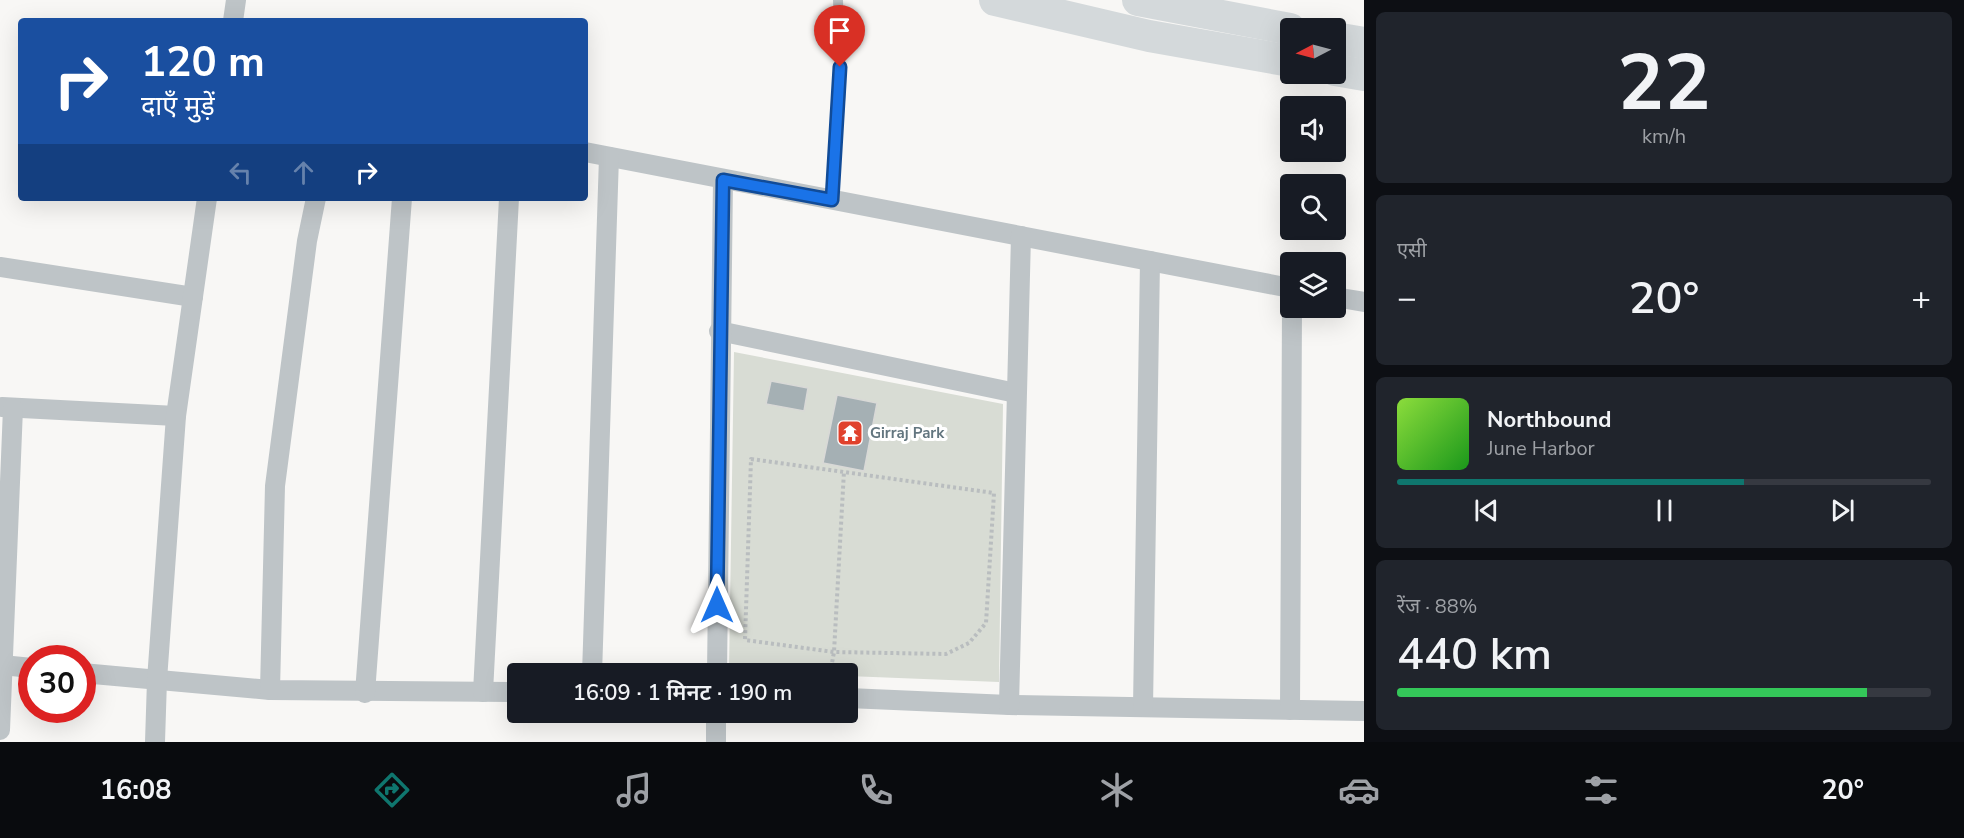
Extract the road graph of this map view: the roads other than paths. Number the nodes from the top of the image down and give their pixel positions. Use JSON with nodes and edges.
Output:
{"nodes":[{"id":1,"x":236,"y":0,"type":"edge"},
{"id":2,"x":838,"y":0,"type":"edge"},
{"id":3,"x":995,"y":0,"type":"edge"},
{"id":4,"x":1150,"y":1,"type":"edge"},
{"id":5,"x":233,"y":18,"type":"edge"},
{"id":6,"x":1280,"y":27,"type":"edge"},
{"id":7,"x":1149,"y":36,"type":"junction"},
{"id":8,"x":1346,"y":40,"type":"edge"},
{"id":9,"x":1364,"y":43,"type":"edge"},
{"id":10,"x":1280,"y":59,"type":"edge"},
{"id":11,"x":1346,"y":71,"type":"edge"},
{"id":12,"x":1364,"y":75,"type":"edge"},
{"id":13,"x":588,"y":153,"type":"edge"},
{"id":14,"x":609,"y":157,"type":"junction"},
{"id":15,"x":723,"y":180,"type":"junction"},
{"id":16,"x":832,"y":200,"type":"junction"},
{"id":17,"x":207,"y":201,"type":"edge"},
{"id":18,"x":315,"y":201,"type":"edge"},
{"id":19,"x":402,"y":201,"type":"edge"},
{"id":20,"x":509,"y":201,"type":"edge"},
{"id":21,"x":1021,"y":236,"type":"junction"},
{"id":22,"x":1150,"y":261,"type":"junction"},
{"id":23,"x":0,"y":267,"type":"edge"},
{"id":24,"x":1280,"y":286,"type":"edge"},
{"id":25,"x":193,"y":297,"type":"junction"},
{"id":26,"x":1346,"y":299,"type":"edge"},
{"id":27,"x":1364,"y":302,"type":"edge"},
{"id":28,"x":1292,"y":318,"type":"edge"},
{"id":29,"x":719,"y":331,"type":"junction"},
{"id":30,"x":1017,"y":393,"type":"junction"},
{"id":31,"x":7,"y":408,"type":"edge"},
{"id":32,"x":176,"y":416,"type":"junction"},
{"id":33,"x":592,"y":663,"type":"edge"},
{"id":34,"x":717,"y":663,"type":"edge"},
{"id":35,"x":2,"y":665,"type":"junction"},
{"id":36,"x":18,"y":667,"type":"edge"},
{"id":37,"x":96,"y":674,"type":"edge"},
{"id":38,"x":157,"y":680,"type":"junction"},
{"id":39,"x":1,"y":685,"type":"edge"},
{"id":40,"x":270,"y":690,"type":"junction"},
{"id":41,"x":483,"y":692,"type":"junction"},
{"id":42,"x":507,"y":692,"type":"edge"},
{"id":43,"x":365,"y":693,"type":"junction"},
{"id":44,"x":858,"y":698,"type":"edge"},
{"id":45,"x":1009,"y":705,"type":"junction"},
{"id":46,"x":1143,"y":707,"type":"junction"},
{"id":47,"x":1290,"y":710,"type":"junction"},
{"id":48,"x":1364,"y":711,"type":"edge"},
{"id":49,"x":716,"y":723,"type":"edge"},
{"id":50,"x":0,"y":730,"type":"edge"},
{"id":51,"x":155,"y":742,"type":"edge"},
{"id":52,"x":716,"y":742,"type":"edge"}],
"edges":[{"from":1,"to":5,"type":"street"},
{"from":2,"to":16,"type":"lane"},
{"from":3,"to":7,"type":"main road"},
{"from":4,"to":6,"type":"main road"},
{"from":4,"to":7,"type":"street"},
{"from":7,"to":10,"type":"main road"},
{"from":8,"to":9,"type":"main road"},
{"from":11,"to":12,"type":"main road"},
{"from":13,"to":14,"type":"street"},
{"from":14,"to":15,"type":"street"},
{"from":14,"to":33,"type":"street"},
{"from":15,"to":16,"type":"street"},
{"from":15,"to":29,"type":"street"},
{"from":16,"to":21,"type":"street"},
{"from":17,"to":25,"type":"street"},
{"from":18,"to":40,"type":"street"},
{"from":19,"to":43,"type":"street"},
{"from":20,"to":41,"type":"street"},
{"from":21,"to":22,"type":"street"},
{"from":21,"to":30,"type":"street"},
{"from":22,"to":24,"type":"street"},
{"from":22,"to":46,"type":"street"},
{"from":23,"to":25,"type":"street"},
{"from":25,"to":32,"type":"street"},
{"from":26,"to":27,"type":"street"},
{"from":28,"to":47,"type":"street"},
{"from":29,"to":30,"type":"street"},
{"from":29,"to":34,"type":"street"},
{"from":30,"to":45,"type":"street"},
{"from":31,"to":32,"type":"street"},
{"from":31,"to":35,"type":"street"},
{"from":32,"to":38,"type":"street"},
{"from":35,"to":36,"type":"street"},
{"from":35,"to":39,"type":"street"},
{"from":37,"to":38,"type":"street"},
{"from":38,"to":40,"type":"street"},
{"from":38,"to":51,"type":"street"},
{"from":39,"to":50,"type":"street"},
{"from":40,"to":43,"type":"street"},
{"from":41,"to":42,"type":"street"},
{"from":41,"to":43,"type":"street"},
{"from":44,"to":45,"type":"street"},
{"from":45,"to":46,"type":"street"},
{"from":46,"to":47,"type":"street"},
{"from":47,"to":48,"type":"street"},
{"from":49,"to":52,"type":"street"}]}
